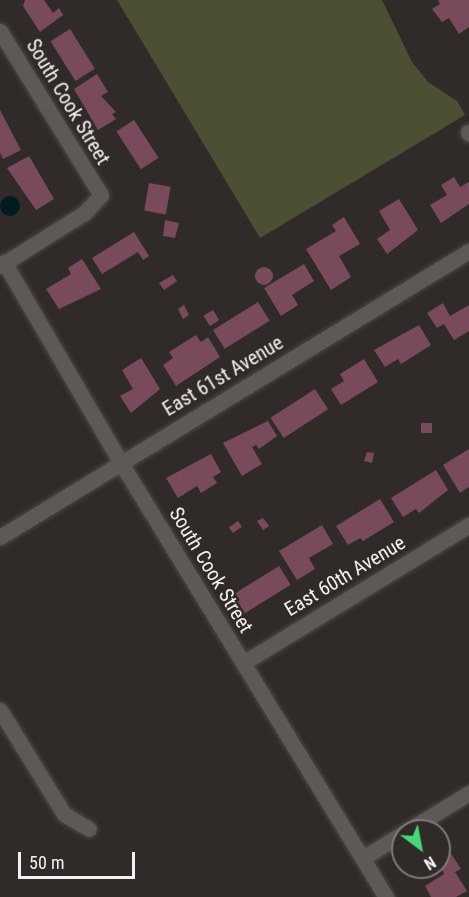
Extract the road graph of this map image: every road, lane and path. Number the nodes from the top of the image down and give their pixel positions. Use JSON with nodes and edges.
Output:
{"nodes":[{"id":1,"x":0,"y":30,"type":"edge"},
{"id":2,"x":469,"y":251,"type":"edge"},
{"id":3,"x":2,"y":264,"type":"edge"},
{"id":4,"x":121,"y":463,"type":"junction"},
{"id":5,"x":469,"y":525,"type":"edge"},
{"id":6,"x":0,"y":537,"type":"edge"},
{"id":7,"x":243,"y":663,"type":"junction"},
{"id":8,"x":0,"y":710,"type":"edge"},
{"id":9,"x":469,"y":793,"type":"edge"},
{"id":10,"x":426,"y":819,"type":"edge"},
{"id":11,"x":89,"y":829,"type":"dead end"},
{"id":12,"x":391,"y":841,"type":"edge"},
{"id":13,"x":363,"y":858,"type":"junction"},
{"id":14,"x":386,"y":897,"type":"edge"}],
"edges":[{"from":1,"to":3,"type":"street","name":"South Cook Street"},
{"from":2,"to":4,"type":"street","name":"East 61st Avenue"},
{"from":3,"to":4,"type":"street","name":"South Cook Street"},
{"from":4,"to":6,"type":"street","name":"East 61st Avenue"},
{"from":4,"to":7,"type":"street","name":"South Cook Street"},
{"from":5,"to":7,"type":"street","name":"East 60th Avenue"},
{"from":7,"to":13,"type":"street","name":"South Cook Street"},
{"from":8,"to":11,"type":"street"},
{"from":9,"to":10,"type":"street"},
{"from":12,"to":13,"type":"street"},
{"from":13,"to":14,"type":"street","name":"South Cook Street"}]}
